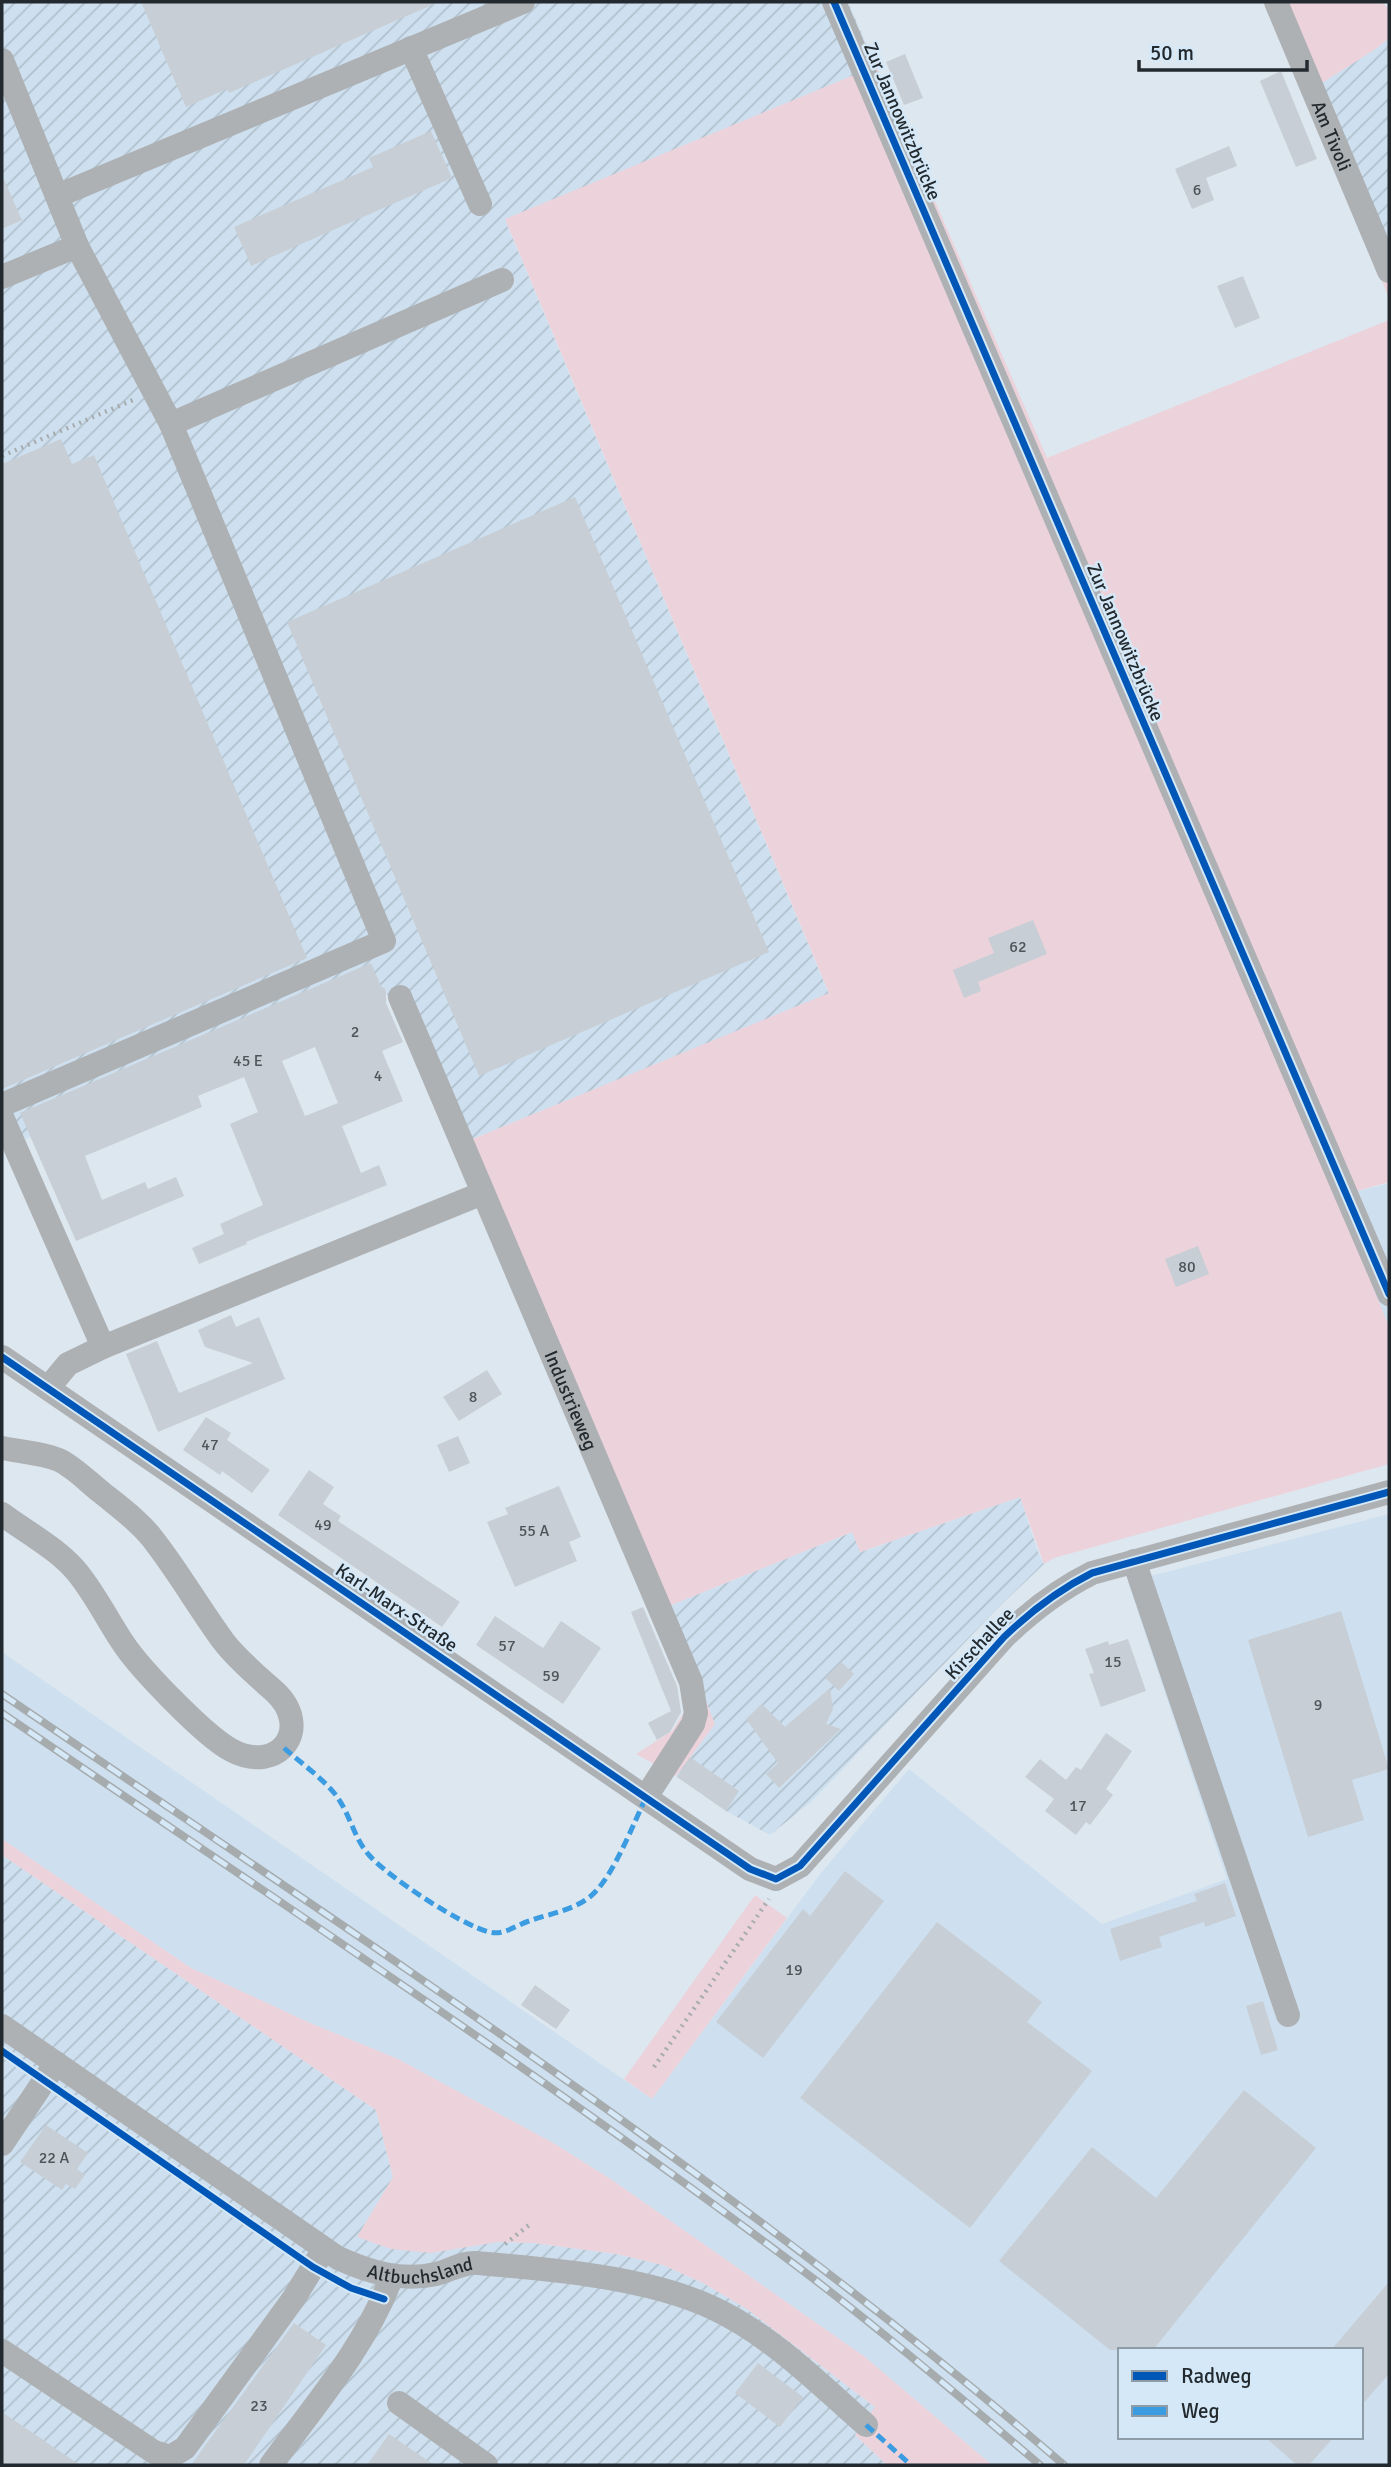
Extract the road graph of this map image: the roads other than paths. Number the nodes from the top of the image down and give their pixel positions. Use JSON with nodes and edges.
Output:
{"nodes":[{"id":1,"x":523,"y":2,"type":"edge"},
{"id":2,"x":834,"y":2,"type":"edge"},
{"id":3,"x":1276,"y":2,"type":"edge"},
{"id":4,"x":411,"y":48,"type":"junction"},
{"id":5,"x":2,"y":60,"type":"edge"},
{"id":6,"x":57,"y":196,"type":"junction"},
{"id":7,"x":480,"y":204,"type":"dead end"},
{"id":8,"x":77,"y":246,"type":"junction"},
{"id":9,"x":1389,"y":271,"type":"edge"},
{"id":10,"x":2,"y":277,"type":"edge"},
{"id":11,"x":502,"y":280,"type":"dead end"},
{"id":12,"x":171,"y":424,"type":"junction"},
{"id":13,"x":400,"y":996,"type":"dead end"},
{"id":14,"x":2,"y":1105,"type":"edge"},
{"id":15,"x":2,"y":1117,"type":"edge"},
{"id":16,"x":484,"y":1193,"type":"junction"},
{"id":17,"x":1389,"y":1294,"type":"edge"},
{"id":18,"x":103,"y":1348,"type":"junction"},
{"id":19,"x":2,"y":1357,"type":"edge"},
{"id":20,"x":48,"y":1388,"type":"junction"},
{"id":21,"x":2,"y":1448,"type":"edge"},
{"id":22,"x":1389,"y":1492,"type":"edge"},
{"id":23,"x":2,"y":1514,"type":"edge"},
{"id":24,"x":1135,"y":1561,"type":"junction"},
{"id":25,"x":646,"y":1797,"type":"junction"},
{"id":26,"x":776,"y":1879,"type":"joint"},
{"id":27,"x":1287,"y":2015,"type":"dead end"},
{"id":28,"x":2,"y":2026,"type":"edge"},
{"id":29,"x":56,"y":2063,"type":"junction"},
{"id":30,"x":2,"y":2144,"type":"edge"},
{"id":31,"x":324,"y":2249,"type":"junction"},
{"id":32,"x":392,"y":2276,"type":"junction"},
{"id":33,"x":2,"y":2351,"type":"edge"},
{"id":34,"x":399,"y":2403,"type":"dead end"},
{"id":35,"x":866,"y":2425,"type":"dead end"},
{"id":36,"x":271,"y":2465,"type":"edge"},
{"id":37,"x":486,"y":2465,"type":"edge"}],
"edges":[{"from":1,"to":4,"type":"street"},
{"from":2,"to":17,"type":"street","name":"Zur Jannowitzbrücke"},
{"from":3,"to":9,"type":"street","name":"Am Tivoli"},
{"from":4,"to":6,"type":"street"},
{"from":4,"to":7,"type":"street"},
{"from":5,"to":6,"type":"street"},
{"from":6,"to":8,"type":"street"},
{"from":8,"to":10,"type":"street"},
{"from":8,"to":12,"type":"street"},
{"from":11,"to":12,"type":"street"},
{"from":12,"to":14,"type":"street"},
{"from":13,"to":16,"type":"street","name":"Industrieweg"},
{"from":15,"to":18,"type":"street"},
{"from":16,"to":18,"type":"street"},
{"from":16,"to":25,"type":"street","name":"Industrieweg"},
{"from":18,"to":20,"type":"street"},
{"from":19,"to":20,"type":"street","name":"Karl-Marx-Straße"},
{"from":20,"to":25,"type":"street","name":"Karl-Marx-Straße"},
{"from":21,"to":23,"type":"street"},
{"from":22,"to":24,"type":"street","name":"Kirschallee"},
{"from":24,"to":26,"type":"street","name":"Kirschallee"},
{"from":24,"to":27,"type":"street"},
{"from":25,"to":26,"type":"street","name":"Karl-Marx-Straße"},
{"from":28,"to":29,"type":"street","name":"Altbuchsland"},
{"from":29,"to":30,"type":"street"},
{"from":29,"to":31,"type":"street","name":"Altbuchsland"},
{"from":31,"to":32,"type":"street","name":"Altbuchsland"},
{"from":31,"to":33,"type":"street"},
{"from":32,"to":35,"type":"street","name":"Altbuchsland"},
{"from":32,"to":36,"type":"street"},
{"from":34,"to":37,"type":"street"}]}
